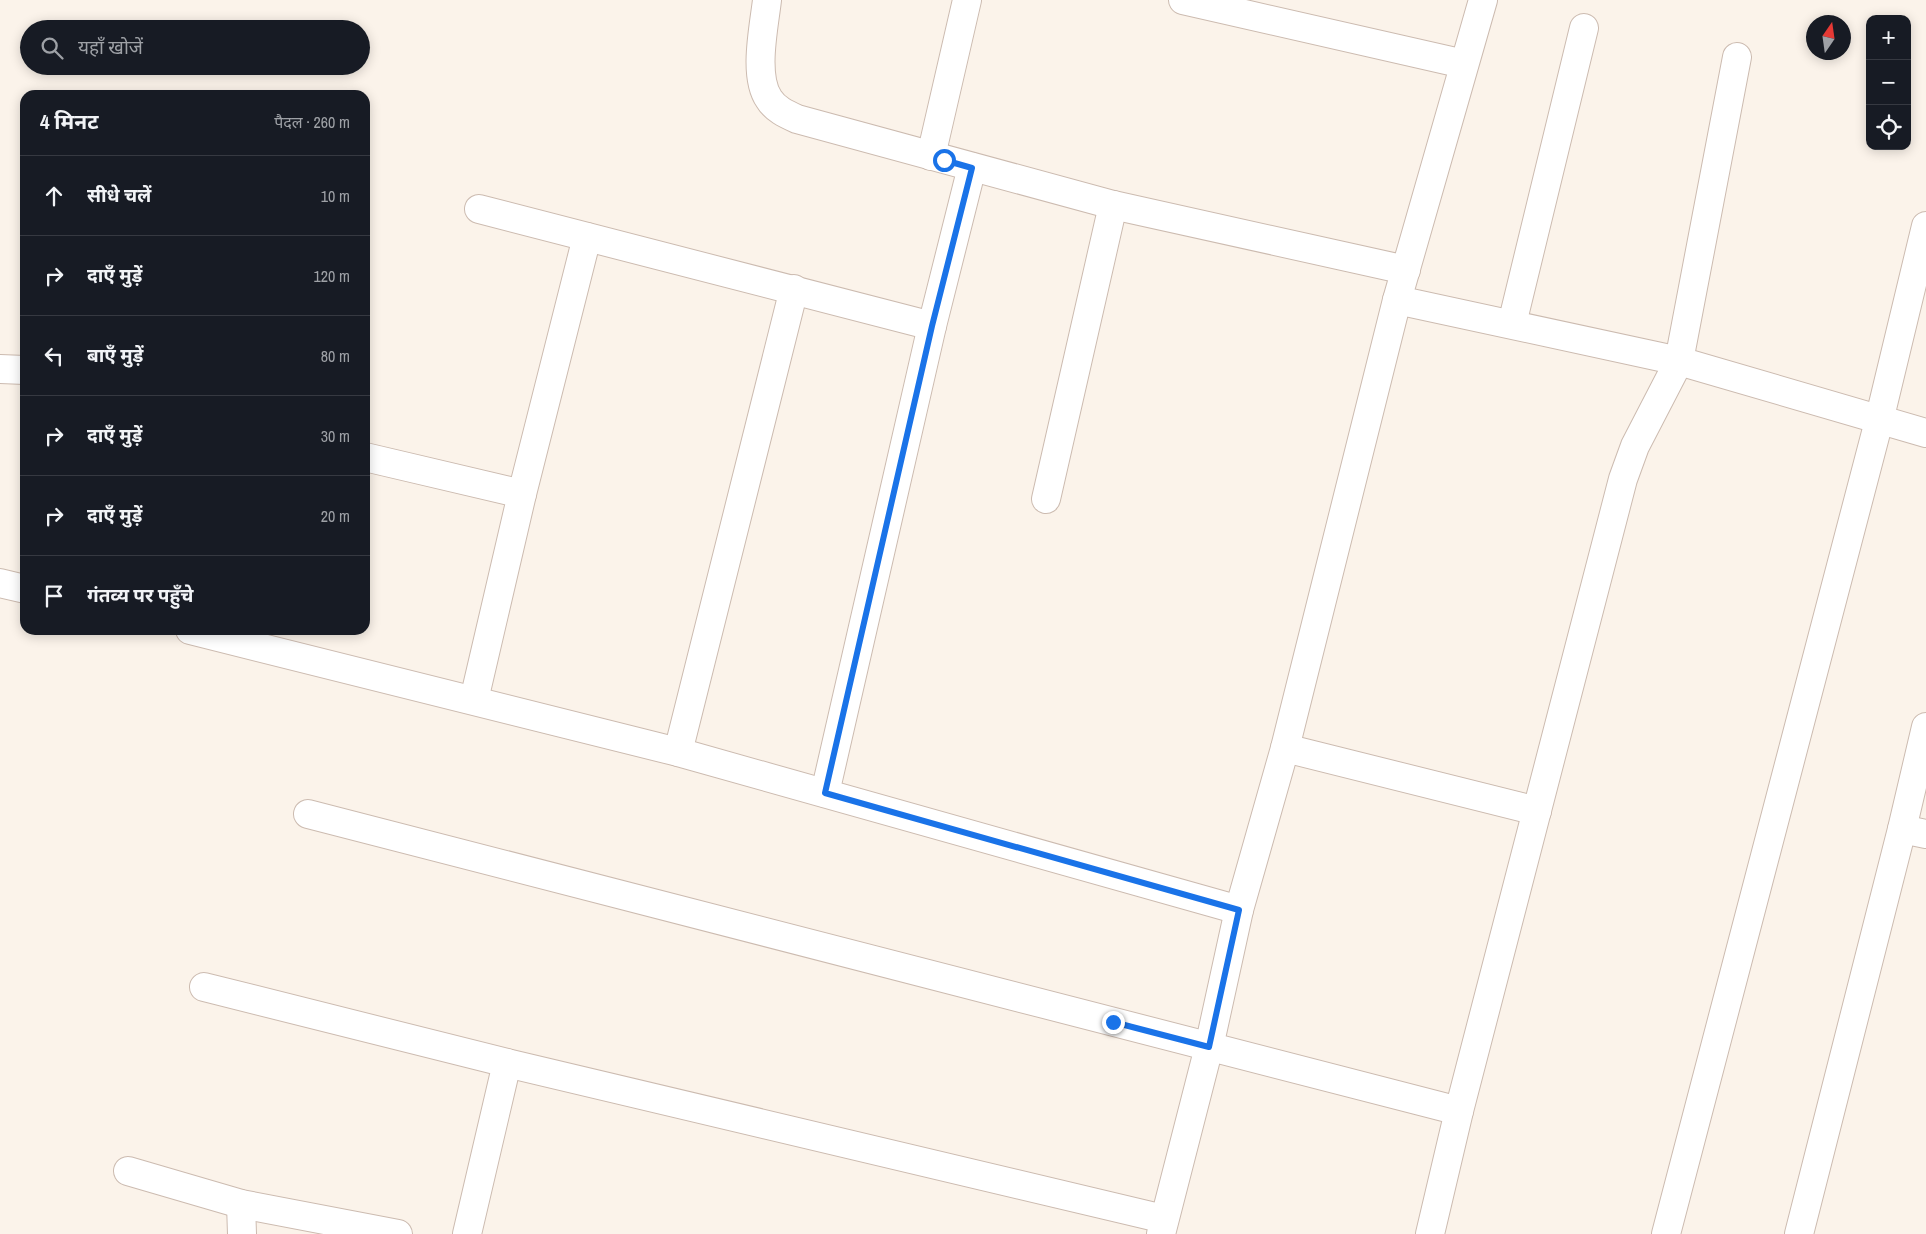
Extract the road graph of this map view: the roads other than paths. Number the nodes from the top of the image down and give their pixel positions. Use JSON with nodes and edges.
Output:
{"nodes":[{"id":1,"x":768,"y":0,"type":"edge"},
{"id":2,"x":967,"y":0,"type":"edge"},
{"id":3,"x":1183,"y":0,"type":"edge"},
{"id":4,"x":1483,"y":0,"type":"edge"},
{"id":5,"x":1584,"y":28,"type":"dead end"},
{"id":6,"x":1738,"y":57,"type":"dead end"},
{"id":7,"x":1464,"y":64,"type":"junction"},
{"id":8,"x":930,"y":156,"type":"junction"},
{"id":9,"x":972,"y":168,"type":"junction"},
{"id":10,"x":1113,"y":205,"type":"junction"},
{"id":11,"x":480,"y":209,"type":"dead end"},
{"id":12,"x":1926,"y":226,"type":"edge"},
{"id":13,"x":587,"y":237,"type":"junction"},
{"id":14,"x":1406,"y":270,"type":"junction"},
{"id":15,"x":794,"y":289,"type":"junction"},
{"id":16,"x":1397,"y":300,"type":"junction"},
{"id":17,"x":1512,"y":324,"type":"junction"},
{"id":18,"x":932,"y":326,"type":"junction"},
{"id":19,"x":1679,"y":361,"type":"junction"},
{"id":20,"x":0,"y":369,"type":"edge"},
{"id":21,"x":20,"y":370,"type":"edge"},
{"id":22,"x":1879,"y":421,"type":"junction"},
{"id":23,"x":1926,"y":433,"type":"edge"},
{"id":24,"x":370,"y":459,"type":"edge"},
{"id":25,"x":522,"y":494,"type":"junction"},
{"id":26,"x":1046,"y":499,"type":"dead end"},
{"id":27,"x":0,"y":583,"type":"edge"},
{"id":28,"x":20,"y":588,"type":"edge"},
{"id":29,"x":210,"y":635,"type":"edge"},
{"id":30,"x":474,"y":700,"type":"junction"},
{"id":31,"x":1926,"y":726,"type":"edge"},
{"id":32,"x":1285,"y":748,"type":"junction"},
{"id":33,"x":678,"y":752,"type":"junction"},
{"id":34,"x":825,"y":793,"type":"junction"},
{"id":35,"x":1537,"y":811,"type":"junction"},
{"id":36,"x":308,"y":814,"type":"dead end"},
{"id":37,"x":1914,"y":831,"type":"edge"},
{"id":38,"x":1239,"y":910,"type":"junction"},
{"id":39,"x":204,"y":987,"type":"dead end"},
{"id":40,"x":1209,"y":1047,"type":"junction"},
{"id":41,"x":507,"y":1063,"type":"junction"},
{"id":42,"x":1460,"y":1110,"type":"junction"},
{"id":43,"x":128,"y":1171,"type":"dead end"},
{"id":44,"x":241,"y":1204,"type":"junction"},
{"id":45,"x":1163,"y":1226,"type":"edge"},
{"id":46,"x":242,"y":1234,"type":"edge"},
{"id":47,"x":398,"y":1234,"type":"edge"},
{"id":48,"x":467,"y":1234,"type":"edge"},
{"id":49,"x":1430,"y":1234,"type":"edge"},
{"id":50,"x":1666,"y":1234,"type":"edge"},
{"id":51,"x":1799,"y":1234,"type":"edge"}],
"edges":[{"from":1,"to":8,"type":"street"},
{"from":2,"to":8,"type":"street"},
{"from":3,"to":7,"type":"street"},
{"from":4,"to":7,"type":"street"},
{"from":5,"to":17,"type":"street"},
{"from":6,"to":19,"type":"street"},
{"from":7,"to":14,"type":"street"},
{"from":8,"to":9,"type":"street"},
{"from":9,"to":10,"type":"street"},
{"from":9,"to":18,"type":"street"},
{"from":10,"to":14,"type":"street"},
{"from":10,"to":26,"type":"street"},
{"from":11,"to":13,"type":"street"},
{"from":12,"to":22,"type":"street"},
{"from":13,"to":15,"type":"street"},
{"from":13,"to":25,"type":"street"},
{"from":14,"to":16,"type":"street"},
{"from":15,"to":18,"type":"street"},
{"from":15,"to":33,"type":"street"},
{"from":16,"to":17,"type":"street"},
{"from":16,"to":32,"type":"street"},
{"from":17,"to":19,"type":"street"},
{"from":18,"to":34,"type":"street"},
{"from":19,"to":22,"type":"street"},
{"from":19,"to":35,"type":"street"},
{"from":20,"to":21,"type":"street"},
{"from":22,"to":23,"type":"street"},
{"from":22,"to":50,"type":"street"},
{"from":24,"to":25,"type":"street"},
{"from":25,"to":30,"type":"street"},
{"from":27,"to":28,"type":"street"},
{"from":29,"to":30,"type":"street"},
{"from":30,"to":33,"type":"street"},
{"from":31,"to":37,"type":"street"},
{"from":32,"to":35,"type":"street"},
{"from":32,"to":38,"type":"street"},
{"from":33,"to":34,"type":"street"},
{"from":34,"to":38,"type":"street"},
{"from":35,"to":42,"type":"street"},
{"from":36,"to":40,"type":"street"},
{"from":37,"to":51,"type":"street"},
{"from":38,"to":40,"type":"street"},
{"from":39,"to":41,"type":"street"},
{"from":40,"to":42,"type":"street"},
{"from":40,"to":45,"type":"street"},
{"from":41,"to":45,"type":"street"},
{"from":41,"to":48,"type":"street"},
{"from":42,"to":49,"type":"street"},
{"from":43,"to":44,"type":"street"},
{"from":44,"to":46,"type":"street"},
{"from":44,"to":47,"type":"street"}]}
